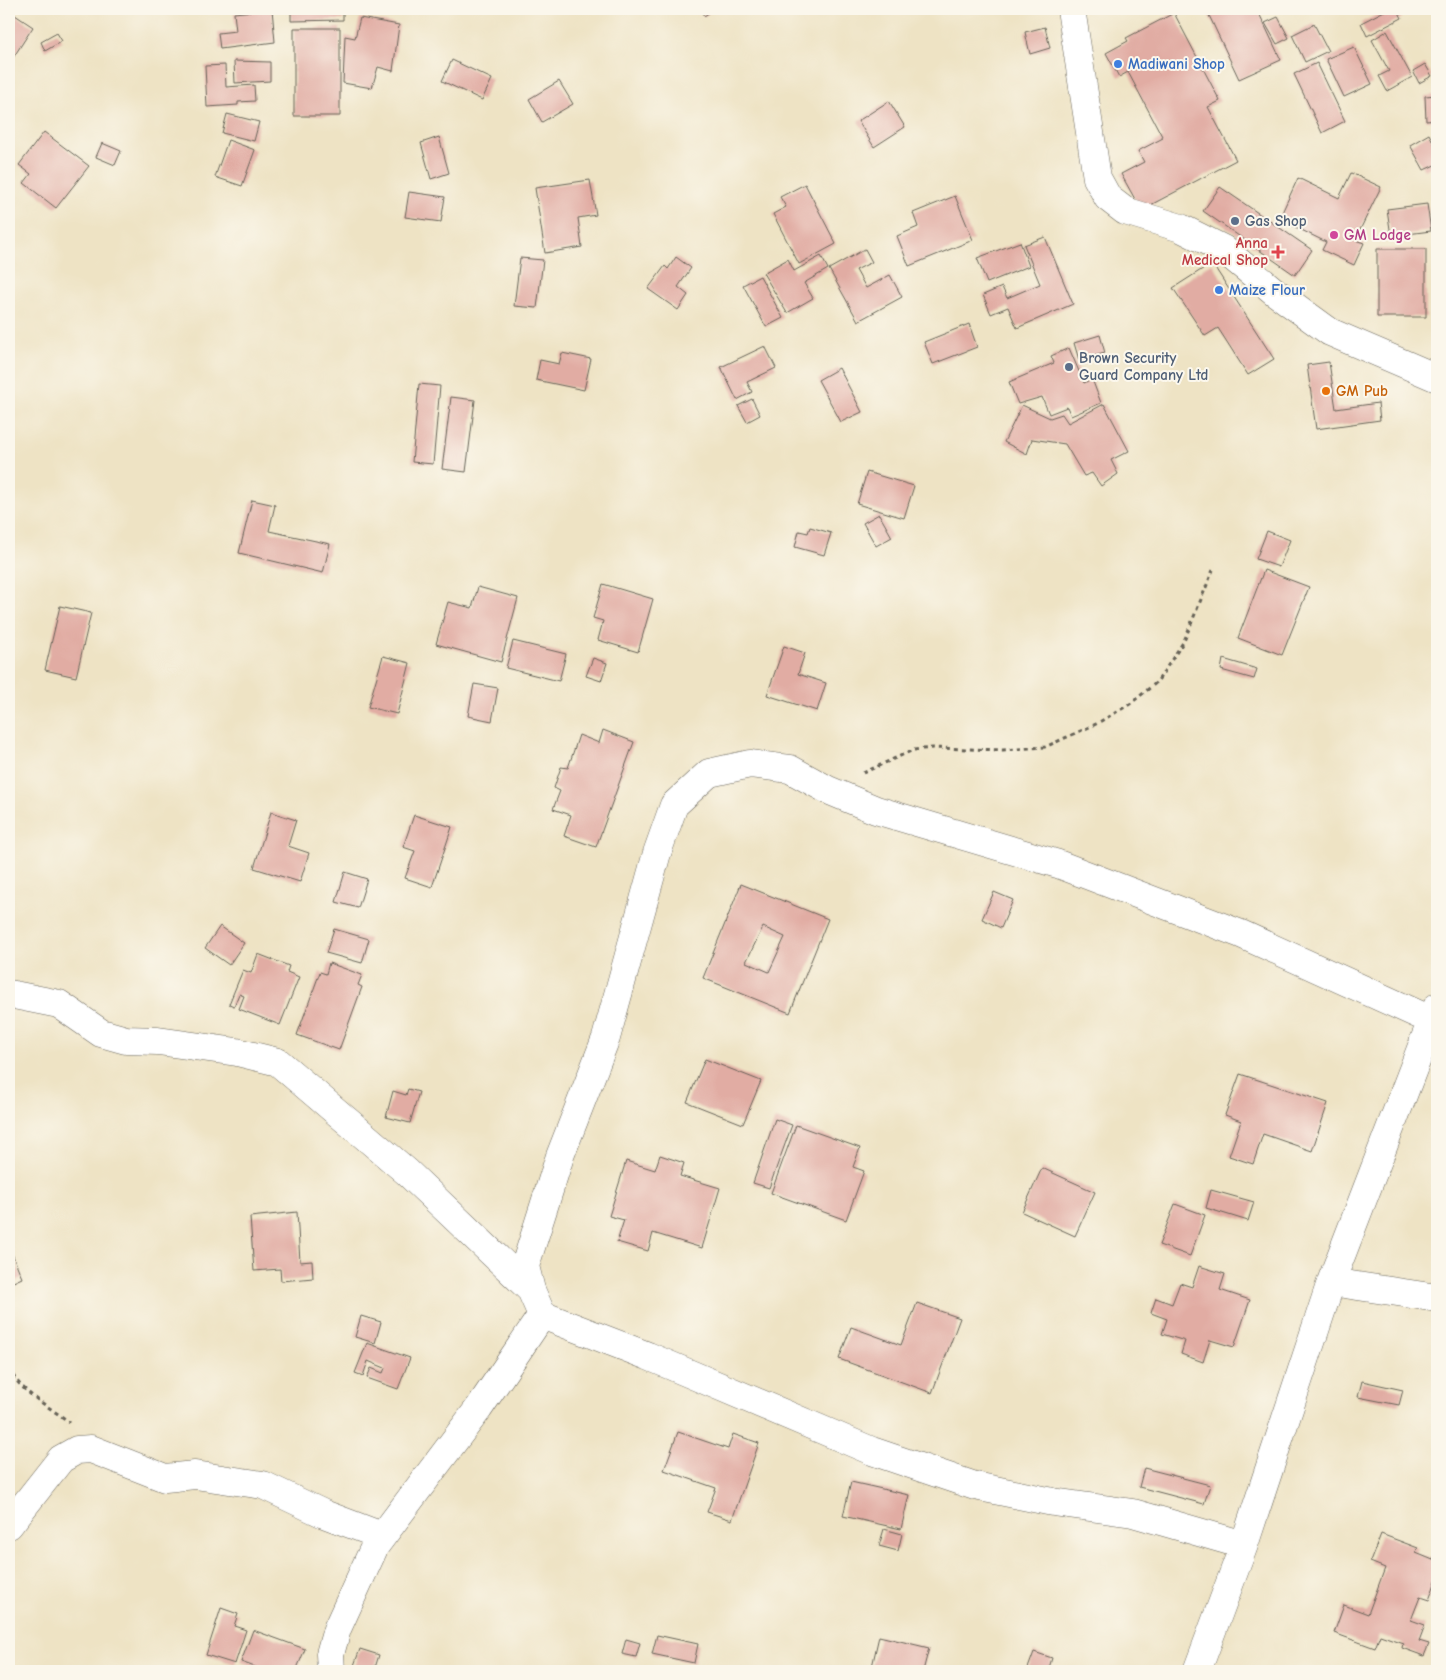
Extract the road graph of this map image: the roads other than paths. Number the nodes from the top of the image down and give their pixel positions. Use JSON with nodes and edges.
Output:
{"nodes":[{"id":1,"x":1071,"y":9,"type":"edge"},
{"id":2,"x":1437,"y":378,"type":"edge"},
{"id":3,"x":9,"y":994,"type":"edge"},
{"id":4,"x":1435,"y":1014,"type":"edge"},
{"id":5,"x":1331,"y":1282,"type":"junction"},
{"id":6,"x":531,"y":1290,"type":"junction"},
{"id":7,"x":1437,"y":1298,"type":"edge"},
{"id":8,"x":542,"y":1315,"type":"junction"},
{"id":9,"x":9,"y":1525,"type":"edge"},
{"id":10,"x":382,"y":1536,"type":"junction"},
{"id":11,"x":1244,"y":1544,"type":"junction"},
{"id":12,"x":331,"y":1671,"type":"edge"},
{"id":13,"x":1197,"y":1671,"type":"edge"}],
"edges":[{"from":1,"to":2,"type":"street"},
{"from":3,"to":6,"type":"street"},
{"from":4,"to":5,"type":"street"},
{"from":4,"to":6,"type":"street"},
{"from":5,"to":7,"type":"street"},
{"from":5,"to":11,"type":"street"},
{"from":6,"to":8,"type":"street"},
{"from":8,"to":10,"type":"street"},
{"from":8,"to":11,"type":"street"},
{"from":9,"to":10,"type":"street"},
{"from":10,"to":12,"type":"street"},
{"from":11,"to":13,"type":"street"}]}
